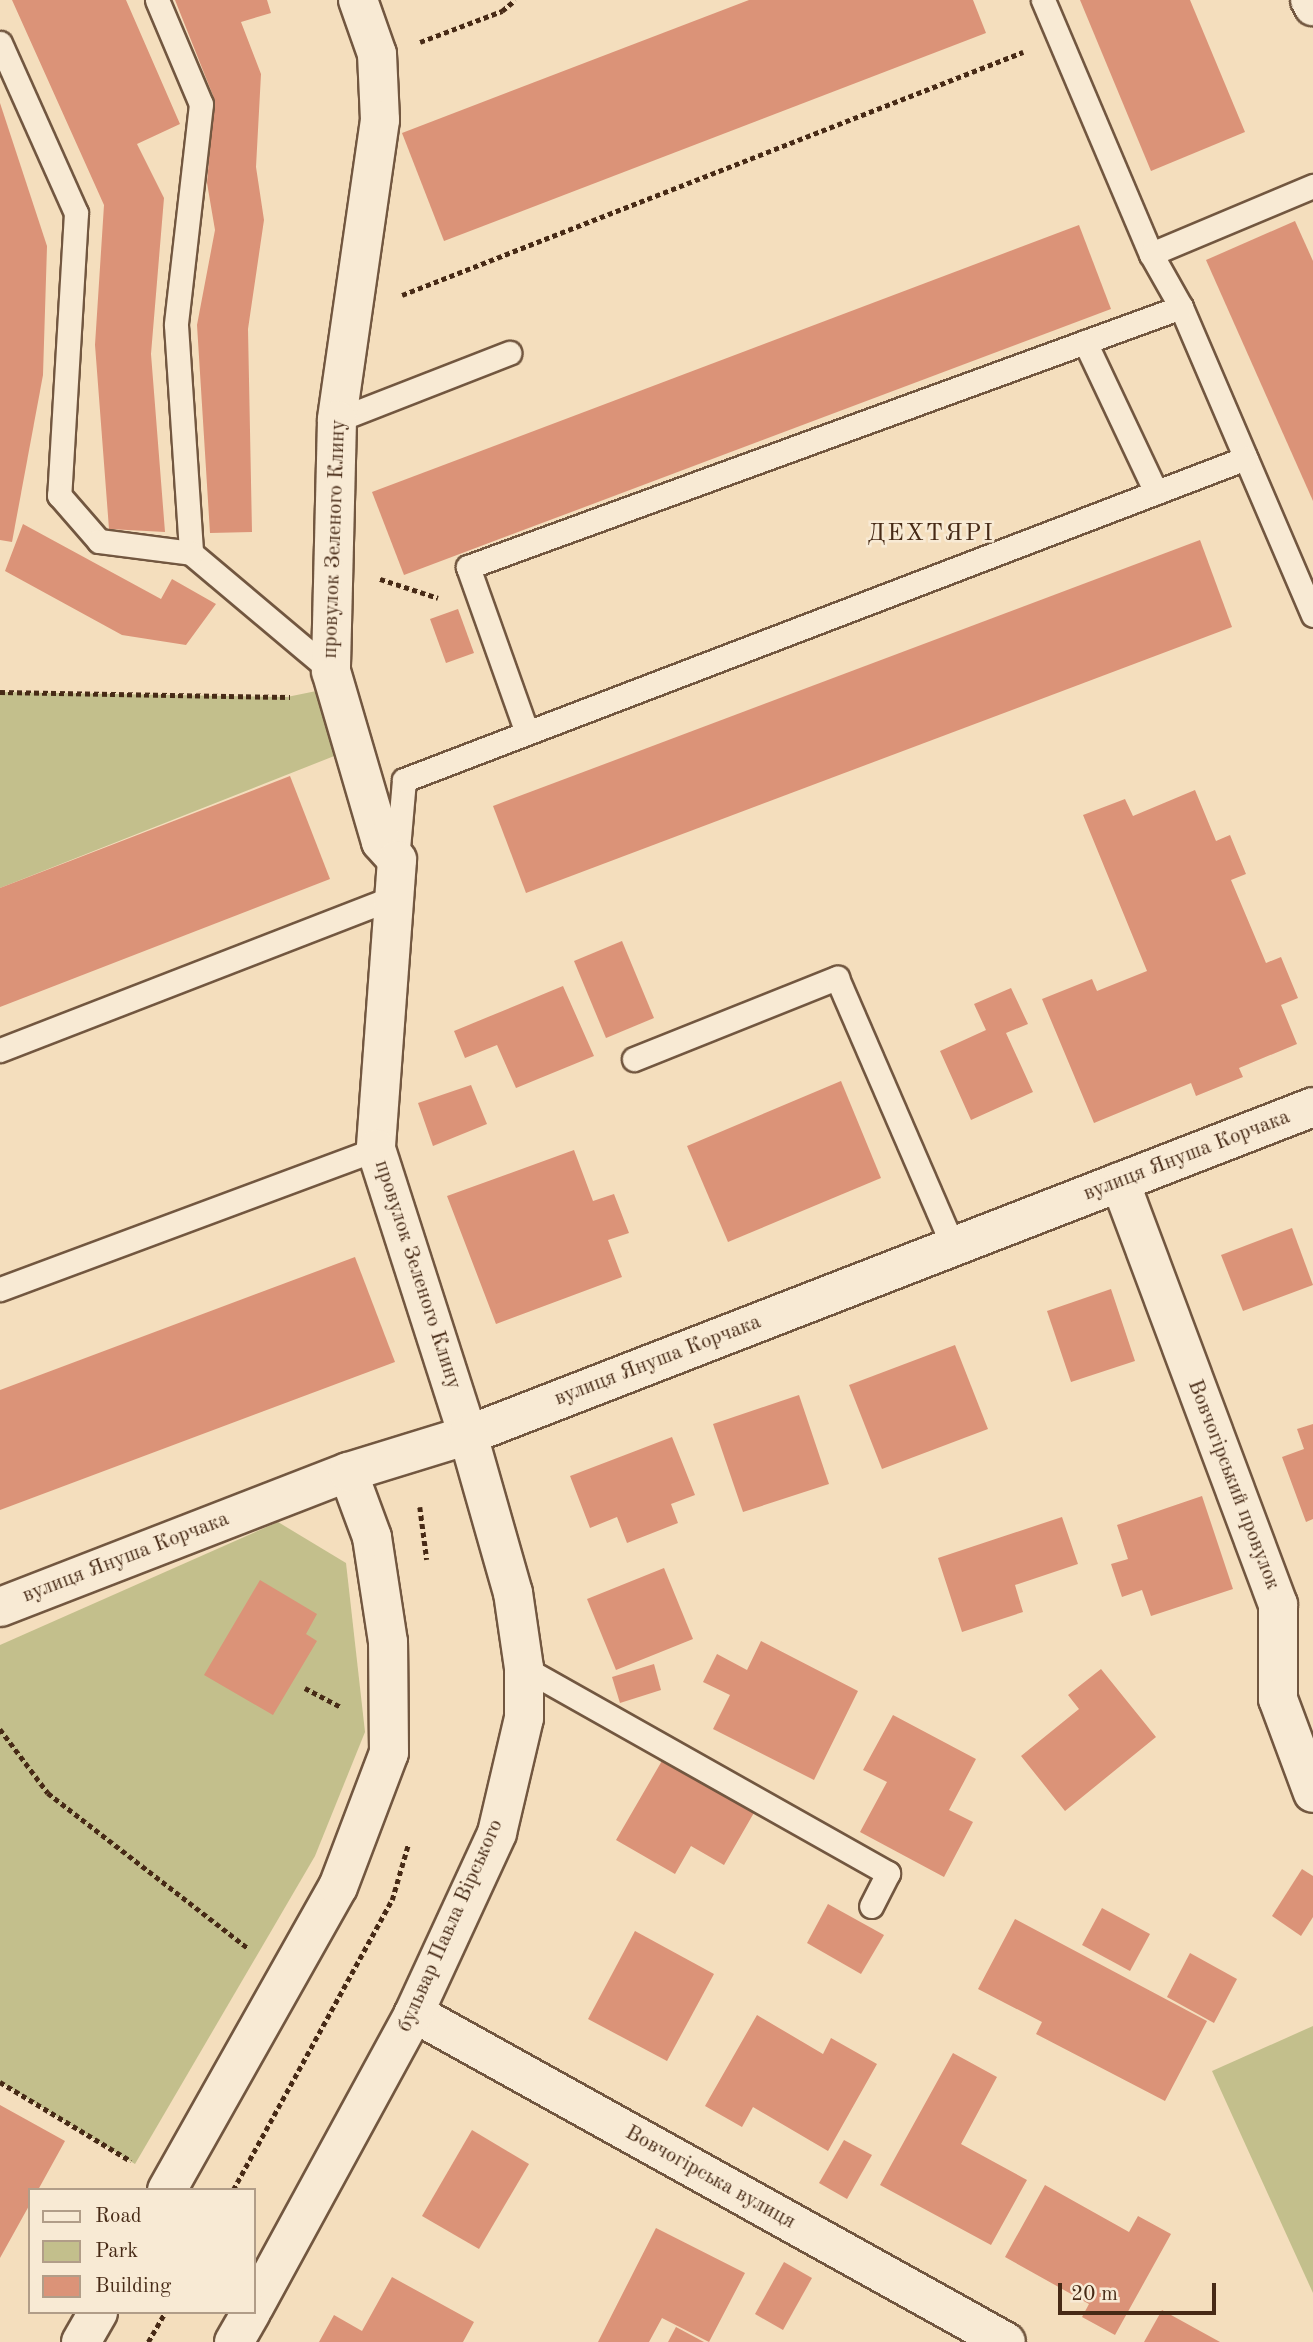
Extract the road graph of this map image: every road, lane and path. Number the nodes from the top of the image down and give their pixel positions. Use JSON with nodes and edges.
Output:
{"nodes":[{"id":1,"x":157,"y":0,"type":"edge"},
{"id":2,"x":359,"y":0,"type":"edge"},
{"id":3,"x":515,"y":0,"type":"edge"},
{"id":4,"x":1043,"y":0,"type":"edge"},
{"id":5,"x":1310,"y":0,"type":"edge"},
{"id":6,"x":1313,"y":6,"type":"edge"},
{"id":7,"x":0,"y":43,"type":"edge"},
{"id":8,"x":377,"y":54,"type":"junction"},
{"id":9,"x":1085,"y":99,"type":"junction"},
{"id":10,"x":1313,"y":186,"type":"edge"},
{"id":11,"x":1151,"y":254,"type":"junction"},
{"id":12,"x":1181,"y":307,"type":"junction"},
{"id":13,"x":352,"y":316,"type":"junction"},
{"id":14,"x":1085,"y":342,"type":"junction"},
{"id":15,"x":509,"y":353,"type":"dead end"},
{"id":16,"x":337,"y":420,"type":"junction"},
{"id":17,"x":1246,"y":458,"type":"junction"},
{"id":18,"x":1156,"y":492,"type":"junction"},
{"id":19,"x":191,"y":553,"type":"junction"},
{"id":20,"x":1313,"y":615,"type":"edge"},
{"id":21,"x":333,"y":679,"type":"junction"},
{"id":22,"x":0,"y":692,"type":"edge"},
{"id":23,"x":526,"y":730,"type":"junction"},
{"id":24,"x":397,"y":860,"type":"junction"},
{"id":25,"x":395,"y":897,"type":"junction"},
{"id":26,"x":0,"y":1050,"type":"edge"},
{"id":27,"x":634,"y":1059,"type":"dead end"},
{"id":28,"x":1313,"y":1107,"type":"edge"},
{"id":29,"x":376,"y":1149,"type":"junction"},
{"id":30,"x":1120,"y":1182,"type":"junction"},
{"id":31,"x":953,"y":1246,"type":"junction"},
{"id":32,"x":0,"y":1289,"type":"edge"},
{"id":33,"x":468,"y":1435,"type":"junction"},
{"id":34,"x":348,"y":1472,"type":"junction"},
{"id":35,"x":0,"y":1607,"type":"edge"},
{"id":36,"x":524,"y":1668,"type":"junction"},
{"id":37,"x":305,"y":1688,"type":"dead end"},
{"id":38,"x":352,"y":1712,"type":"dead end"},
{"id":39,"x":0,"y":1729,"type":"edge"},
{"id":40,"x":1313,"y":1793,"type":"edge"},
{"id":41,"x":871,"y":1906,"type":"dead end"},
{"id":42,"x":255,"y":1954,"type":"dead end"},
{"id":43,"x":414,"y":2013,"type":"junction"},
{"id":44,"x":0,"y":2082,"type":"edge"},
{"id":45,"x":135,"y":2164,"type":"dead end"},
{"id":46,"x":168,"y":2188,"type":"edge"},
{"id":47,"x":256,"y":2302,"type":"edge"},
{"id":48,"x":97,"y":2314,"type":"edge"},
{"id":49,"x":164,"y":2314,"type":"edge"},
{"id":50,"x":250,"y":2314,"type":"edge"},
{"id":51,"x":81,"y":2342,"type":"edge"},
{"id":52,"x":148,"y":2342,"type":"edge"},
{"id":53,"x":234,"y":2342,"type":"edge"},
{"id":54,"x":1006,"y":2342,"type":"edge"}],
"edges":[{"from":1,"to":19,"type":"lane"},
{"from":2,"to":8,"type":"street","name":"провулок Зеленого Клину"},
{"from":3,"to":8,"type":"path"},
{"from":4,"to":9,"type":"lane"},
{"from":5,"to":6,"type":"street"},
{"from":7,"to":19,"type":"lane"},
{"from":8,"to":13,"type":"street","name":"провулок Зеленого Клину"},
{"from":9,"to":11,"type":"lane"},
{"from":9,"to":13,"type":"path"},
{"from":10,"to":11,"type":"lane"},
{"from":11,"to":12,"type":"lane"},
{"from":12,"to":14,"type":"lane"},
{"from":12,"to":17,"type":"lane"},
{"from":13,"to":16,"type":"street","name":"провулок Зеленого Клину"},
{"from":14,"to":18,"type":"lane"},
{"from":14,"to":23,"type":"lane"},
{"from":15,"to":16,"type":"lane"},
{"from":16,"to":21,"type":"street","name":"провулок Зеленого Клину"},
{"from":17,"to":18,"type":"lane"},
{"from":17,"to":20,"type":"lane"},
{"from":18,"to":23,"type":"lane"},
{"from":19,"to":21,"type":"lane"},
{"from":21,"to":22,"type":"path"},
{"from":21,"to":24,"type":"street","name":"провулок Зеленого Клину"},
{"from":23,"to":24,"type":"lane"},
{"from":24,"to":25,"type":"street","name":"провулок Зеленого Клину"},
{"from":25,"to":26,"type":"lane"},
{"from":25,"to":29,"type":"street","name":"провулок Зеленого Клину"},
{"from":27,"to":31,"type":"lane"},
{"from":28,"to":30,"type":"street","name":"вулиця Януша Корчака"},
{"from":29,"to":32,"type":"lane"},
{"from":29,"to":33,"type":"street","name":"провулок Зеленого Клину"},
{"from":30,"to":31,"type":"street","name":"вулиця Януша Корчака"},
{"from":30,"to":40,"type":"street","name":"Вовчогірський провулок"},
{"from":31,"to":33,"type":"street","name":"вулиця Януша Корчака"},
{"from":33,"to":34,"type":"street","name":"вулиця Януша Корчака"},
{"from":33,"to":36,"type":"street","name":"бульвар Павла Вірського"},
{"from":34,"to":35,"type":"street","name":"вулиця Януша Корчака"},
{"from":34,"to":46,"type":"street"},
{"from":36,"to":41,"type":"lane"},
{"from":36,"to":43,"type":"street","name":"бульвар Павла Вірського"},
{"from":37,"to":38,"type":"path"},
{"from":39,"to":42,"type":"path"},
{"from":43,"to":47,"type":"street","name":"бульвар Павла Вірського"},
{"from":43,"to":54,"type":"street","name":"Вовчогірська вулиця"},
{"from":44,"to":45,"type":"path"},
{"from":48,"to":51,"type":"street"},
{"from":49,"to":52,"type":"path"},
{"from":50,"to":53,"type":"street"}]}
